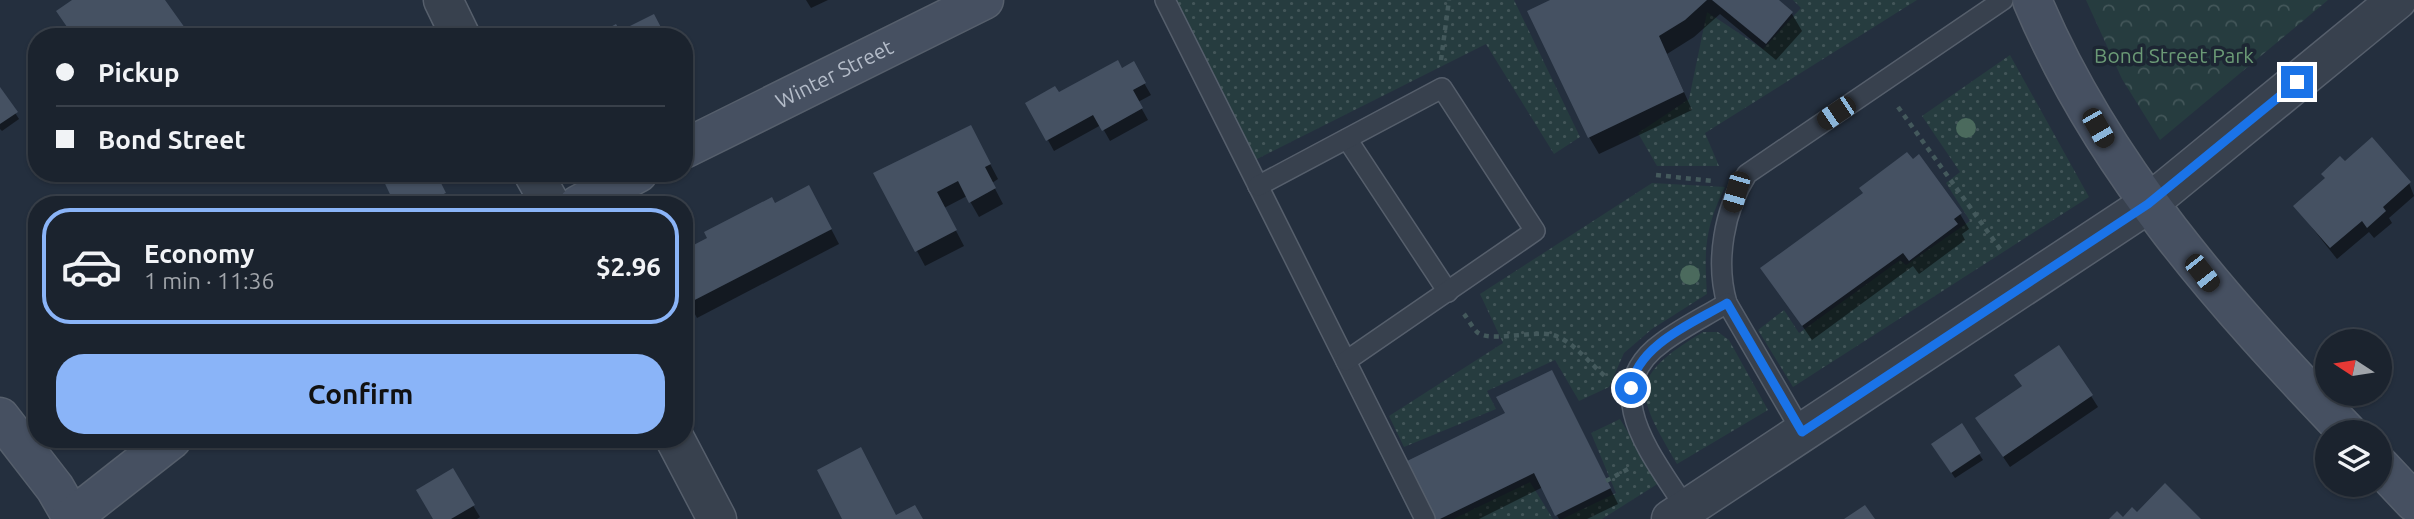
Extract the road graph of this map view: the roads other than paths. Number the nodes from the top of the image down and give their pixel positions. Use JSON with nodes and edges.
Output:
{"nodes":[{"id":1,"x":443,"y":0,"type":"edge"},
{"id":2,"x":984,"y":0,"type":"edge"},
{"id":3,"x":1164,"y":0,"type":"edge"},
{"id":4,"x":2003,"y":0,"type":"edge"},
{"id":5,"x":2032,"y":0,"type":"edge"},
{"id":6,"x":2397,"y":0,"type":"edge"},
{"id":7,"x":457,"y":28,"type":"edge"},
{"id":8,"x":1347,"y":139,"type":"junction"},
{"id":9,"x":693,"y":145,"type":"edge"},
{"id":10,"x":621,"y":182,"type":"edge"},
{"id":11,"x":1258,"y":186,"type":"junction"},
{"id":12,"x":595,"y":196,"type":"edge"},
{"id":13,"x":2148,"y":204,"type":"junction"},
{"id":14,"x":1448,"y":292,"type":"junction"},
{"id":15,"x":1727,"y":303,"type":"junction"},
{"id":16,"x":1346,"y":362,"type":"junction"},
{"id":17,"x":0,"y":416,"type":"edge"},
{"id":18,"x":2336,"y":420,"type":"edge"},
{"id":19,"x":1802,"y":432,"type":"junction"},
{"id":20,"x":161,"y":448,"type":"edge"},
{"id":21,"x":680,"y":448,"type":"edge"},
{"id":22,"x":2392,"y":479,"type":"edge"},
{"id":23,"x":2414,"y":502,"type":"edge"},
{"id":24,"x":1678,"y":514,"type":"edge"},
{"id":25,"x":72,"y":518,"type":"edge"},
{"id":26,"x":717,"y":519,"type":"edge"},
{"id":27,"x":1425,"y":519,"type":"edge"}],
"edges":[{"from":1,"to":7,"type":"street"},
{"from":2,"to":9,"type":"main road","name":"Winter Street"},
{"from":3,"to":11,"type":"lane"},
{"from":4,"to":15,"type":"lane"},
{"from":5,"to":13,"type":"main road"},
{"from":6,"to":13,"type":"street"},
{"from":8,"to":11,"type":"lane"},
{"from":8,"to":14,"type":"lane"},
{"from":8,"to":14,"type":"lane"},
{"from":10,"to":12,"type":"main road"},
{"from":11,"to":16,"type":"lane"},
{"from":13,"to":18,"type":"main road"},
{"from":13,"to":19,"type":"street"},
{"from":14,"to":16,"type":"lane"},
{"from":15,"to":19,"type":"lane"},
{"from":15,"to":24,"type":"lane"},
{"from":16,"to":27,"type":"lane"},
{"from":17,"to":25,"type":"main road"},
{"from":19,"to":24,"type":"street"},
{"from":20,"to":25,"type":"main road"},
{"from":21,"to":26,"type":"street"},
{"from":22,"to":23,"type":"main road"}]}
